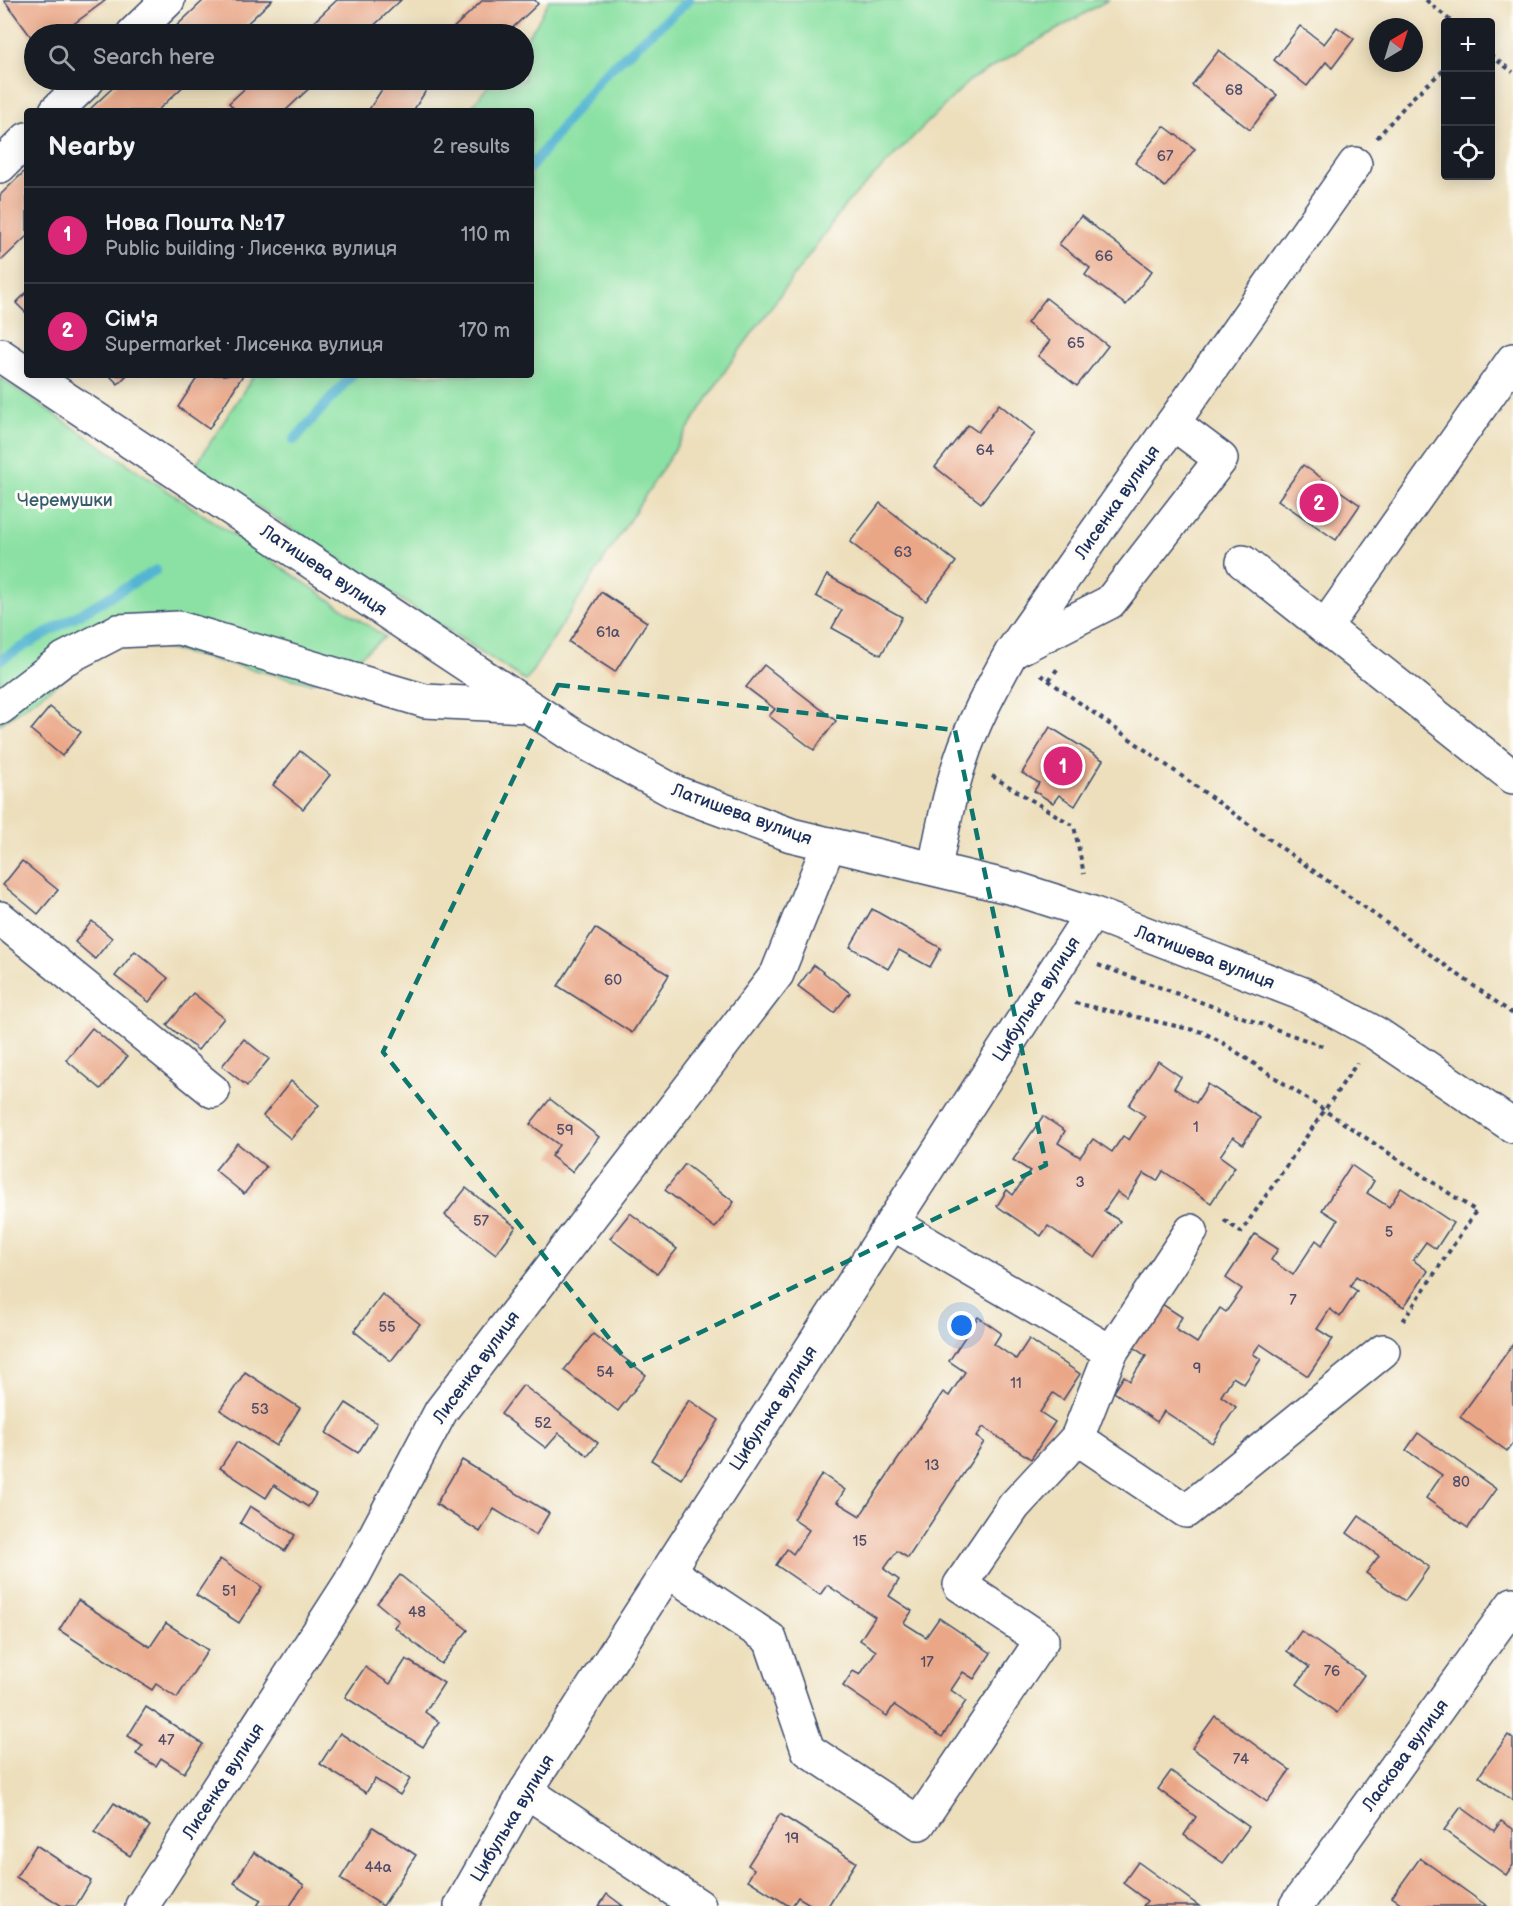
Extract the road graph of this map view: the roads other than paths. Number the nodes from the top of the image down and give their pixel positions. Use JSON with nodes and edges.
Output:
{"nodes":[{"id":1,"x":168,"y":0,"type":"edge"},
{"id":2,"x":143,"y":24,"type":"edge"},
{"id":3,"x":78,"y":90,"type":"edge"},
{"id":4,"x":59,"y":108,"type":"edge"},
{"id":5,"x":24,"y":143,"type":"edge"},
{"id":6,"x":1355,"y":164,"type":"road end"},
{"id":7,"x":0,"y":166,"type":"edge"},
{"id":8,"x":0,"y":355,"type":"edge"},
{"id":9,"x":1513,"y":360,"type":"edge"},
{"id":10,"x":24,"y":371,"type":"edge"},
{"id":11,"x":34,"y":378,"type":"edge"},
{"id":12,"x":1173,"y":423,"type":"junction"},
{"id":13,"x":1243,"y":562,"type":"dead end"},
{"id":14,"x":1325,"y":627,"type":"junction"},
{"id":15,"x":1011,"y":653,"type":"junction"},
{"id":16,"x":529,"y":706,"type":"junction"},
{"id":17,"x":0,"y":708,"type":"edge"},
{"id":18,"x":1513,"y":777,"type":"edge"},
{"id":19,"x":829,"y":844,"type":"junction"},
{"id":20,"x":935,"y":868,"type":"junction"},
{"id":21,"x":1092,"y":913,"type":"junction"},
{"id":22,"x":0,"y":918,"type":"edge"},
{"id":23,"x":213,"y":1091,"type":"dead end"},
{"id":24,"x":1513,"y":1126,"type":"edge"},
{"id":25,"x":892,"y":1223,"type":"junction"},
{"id":26,"x":1206,"y":1224,"type":"road end"},
{"id":27,"x":1383,"y":1351,"type":"road end"},
{"id":28,"x":1111,"y":1352,"type":"junction"},
{"id":29,"x":1077,"y":1438,"type":"junction"},
{"id":30,"x":668,"y":1571,"type":"junction"},
{"id":31,"x":1513,"y":1604,"type":"edge"},
{"id":32,"x":526,"y":1791,"type":"junction"},
{"id":33,"x":142,"y":1906,"type":"edge"},
{"id":34,"x":461,"y":1906,"type":"edge"},
{"id":35,"x":699,"y":1906,"type":"edge"},
{"id":36,"x":1296,"y":1906,"type":"edge"}],
"edges":[{"from":1,"to":2,"type":"street"},
{"from":3,"to":4,"type":"street"},
{"from":5,"to":7,"type":"street"},
{"from":6,"to":12,"type":"street","name":"Лисенка вулиця"},
{"from":8,"to":10,"type":"street","name":"Латишева вулиця"},
{"from":9,"to":14,"type":"street"},
{"from":11,"to":16,"type":"street","name":"Латишева вулиця"},
{"from":12,"to":15,"type":"street","name":"Лисенка вулиця"},
{"from":12,"to":15,"type":"street"},
{"from":13,"to":14,"type":"street"},
{"from":14,"to":18,"type":"street"},
{"from":15,"to":20,"type":"street","name":"Лисенка вулиця"},
{"from":16,"to":17,"type":"street"},
{"from":16,"to":19,"type":"street","name":"Латишева вулиця"},
{"from":19,"to":20,"type":"street","name":"Латишева вулиця"},
{"from":19,"to":33,"type":"street","name":"Лисенка вулиця"},
{"from":20,"to":21,"type":"street","name":"Латишева вулиця"},
{"from":21,"to":24,"type":"street","name":"Латишева вулиця"},
{"from":21,"to":25,"type":"street","name":"Цибулька вулиця"},
{"from":22,"to":23,"type":"street"},
{"from":25,"to":28,"type":"street"},
{"from":25,"to":30,"type":"street","name":"Цибулька вулиця"},
{"from":26,"to":28,"type":"street"},
{"from":27,"to":29,"type":"street"},
{"from":28,"to":29,"type":"street"},
{"from":29,"to":30,"type":"street"},
{"from":30,"to":32,"type":"street","name":"Цибулька вулиця"},
{"from":31,"to":36,"type":"street","name":"Ласкова вулиця"},
{"from":32,"to":34,"type":"street","name":"Цибулька вулиця"},
{"from":32,"to":35,"type":"street"}]}
